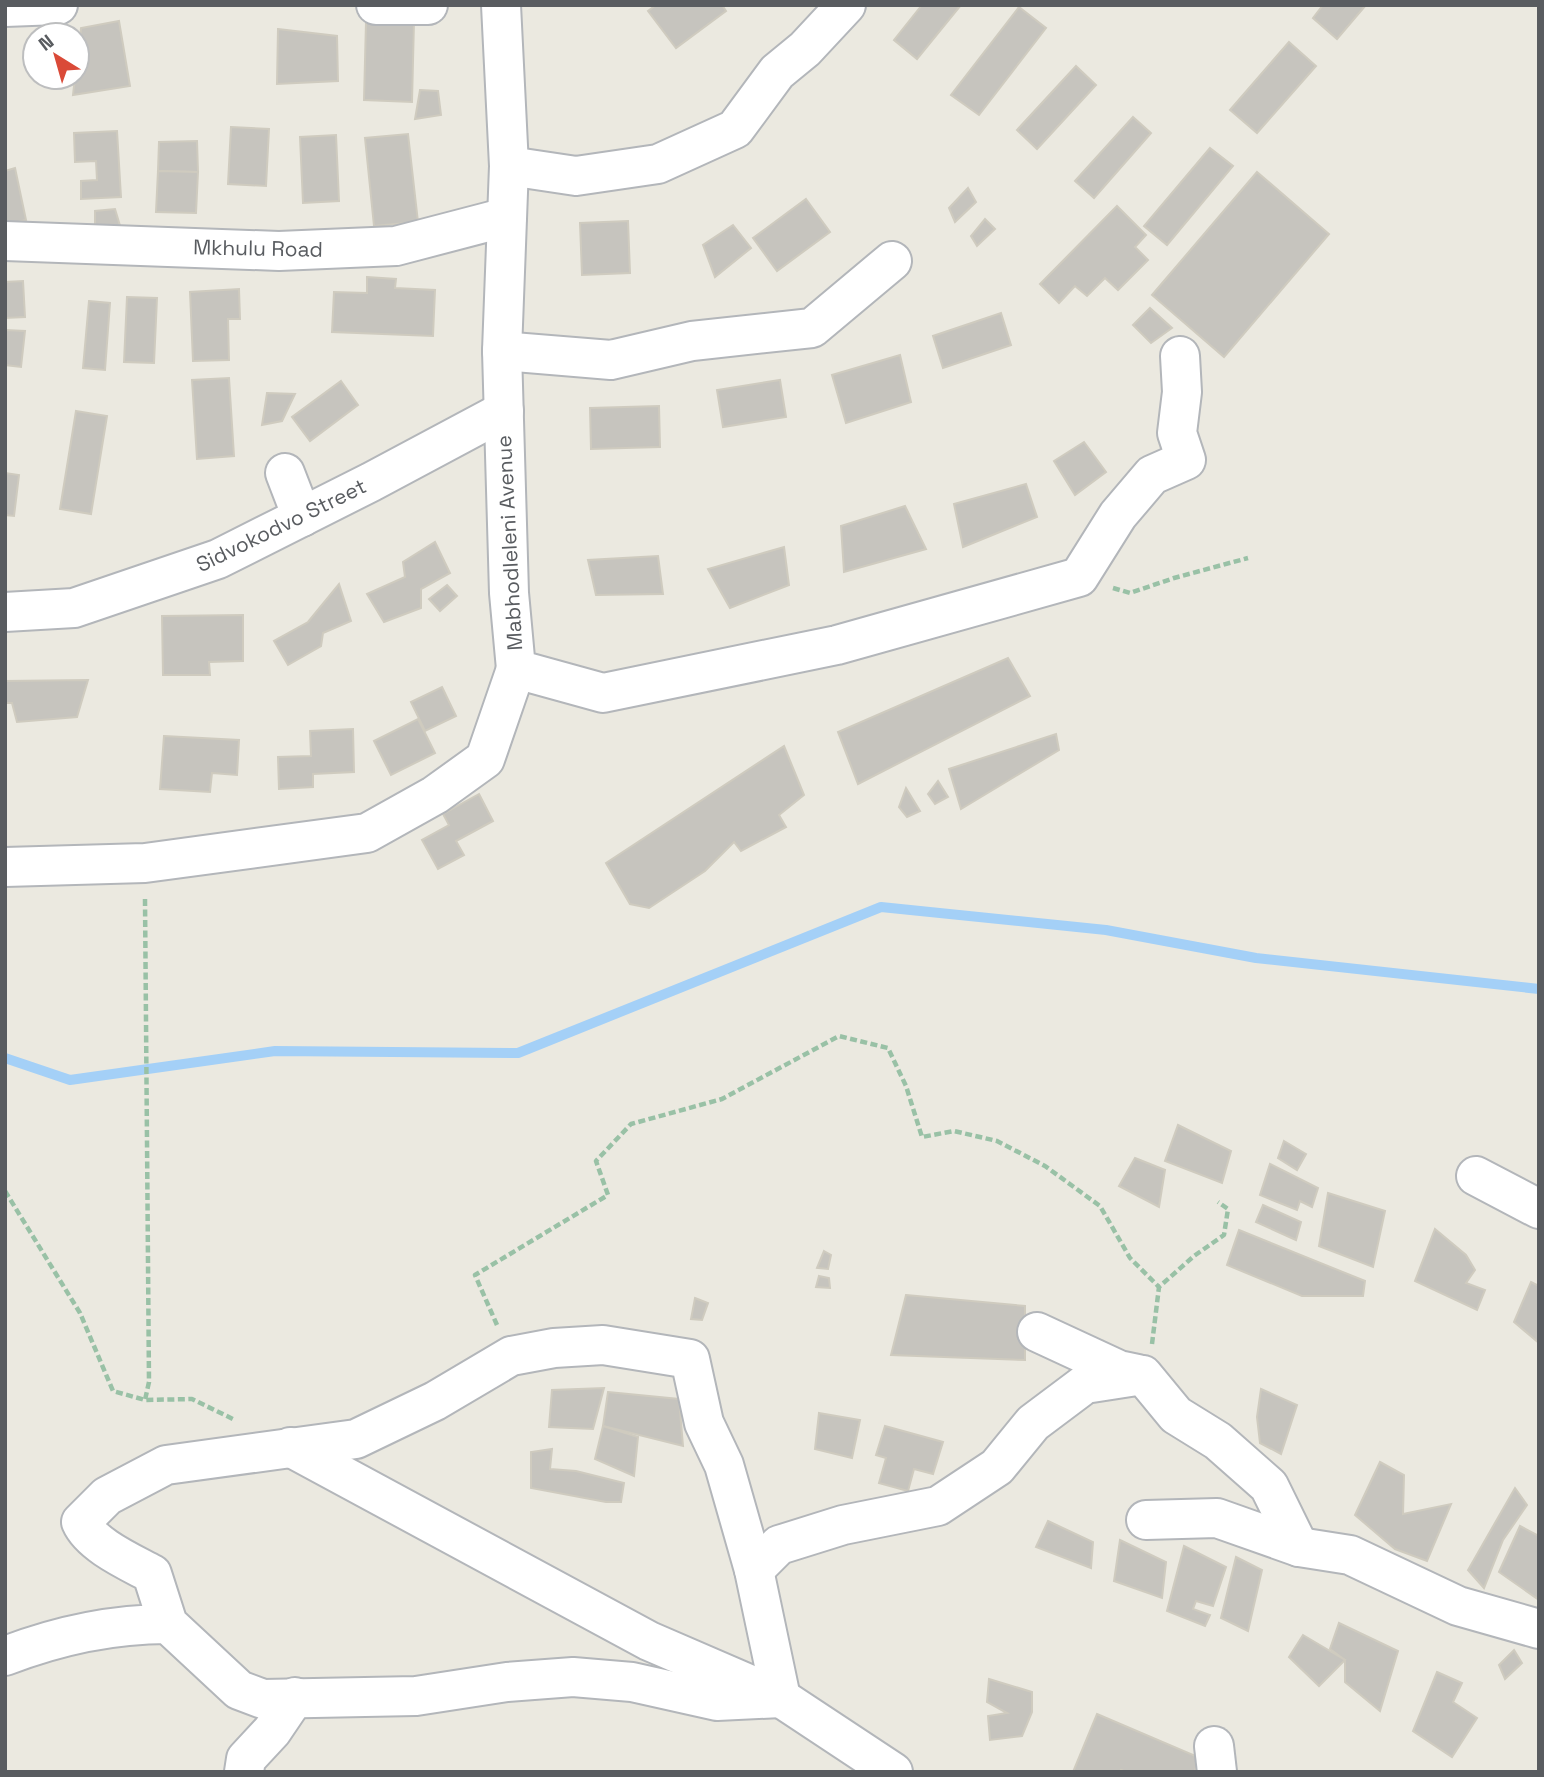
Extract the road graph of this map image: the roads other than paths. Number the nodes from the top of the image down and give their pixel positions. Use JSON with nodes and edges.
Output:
{"nodes":[{"id":1,"x":58,"y":5,"type":"edge"},
{"id":2,"x":376,"y":5,"type":"edge"},
{"id":3,"x":428,"y":5,"type":"edge"},
{"id":4,"x":501,"y":5,"type":"edge"},
{"id":5,"x":846,"y":5,"type":"edge"},
{"id":6,"x":5,"y":7,"type":"edge"},
{"id":7,"x":509,"y":166,"type":"junction"},
{"id":8,"x":507,"y":218,"type":"junction"},
{"id":9,"x":5,"y":241,"type":"edge"},
{"id":10,"x":892,"y":261,"type":"dead end"},
{"id":11,"x":502,"y":351,"type":"junction"},
{"id":12,"x":1180,"y":356,"type":"dead end"},
{"id":13,"x":503,"y":411,"type":"junction"},
{"id":14,"x":285,"y":473,"type":"dead end"},
{"id":15,"x":302,"y":517,"type":"junction"},
{"id":16,"x":5,"y":612,"type":"edge"},
{"id":17,"x":516,"y":669,"type":"junction"},
{"id":18,"x":5,"y":867,"type":"edge"},
{"id":19,"x":1476,"y":1176,"type":"dead end"},
{"id":20,"x":1539,"y":1209,"type":"edge"},
{"id":21,"x":1037,"y":1332,"type":"dead end"},
{"id":22,"x":1143,"y":1375,"type":"junction"},
{"id":23,"x":290,"y":1447,"type":"junction"},
{"id":24,"x":1146,"y":1520,"type":"dead end"},
{"id":25,"x":1299,"y":1547,"type":"junction"},
{"id":26,"x":754,"y":1570,"type":"junction"},
{"id":27,"x":167,"y":1623,"type":"junction"},
{"id":28,"x":1539,"y":1629,"type":"edge"},
{"id":29,"x":5,"y":1656,"type":"edge"},
{"id":30,"x":239,"y":1690,"type":"junction"},
{"id":31,"x":295,"y":1697,"type":"junction"},
{"id":32,"x":780,"y":1698,"type":"junction"},
{"id":33,"x":245,"y":1765,"type":"edge"},
{"id":34,"x":893,"y":1772,"type":"edge"}],
"edges":[{"from":1,"to":6,"type":"street"},
{"from":2,"to":3,"type":"street"},
{"from":4,"to":7,"type":"street","name":"Mabhodleleni Avenue"},
{"from":5,"to":7,"type":"street"},
{"from":7,"to":8,"type":"street","name":"Mabhodleleni Avenue"},
{"from":8,"to":9,"type":"street","name":"Mkhulu Road"},
{"from":8,"to":11,"type":"street","name":"Mabhodleleni Avenue"},
{"from":10,"to":11,"type":"street"},
{"from":11,"to":13,"type":"street","name":"Mabhodleleni Avenue"},
{"from":12,"to":17,"type":"street","name":"Mabhodleleni Avenue"},
{"from":13,"to":15,"type":"street","name":"Sidvokodvo Street"},
{"from":13,"to":17,"type":"street","name":"Mabhodleleni Avenue"},
{"from":14,"to":15,"type":"street"},
{"from":15,"to":16,"type":"street","name":"Sidvokodvo Street"},
{"from":17,"to":18,"type":"street"},
{"from":19,"to":20,"type":"street"},
{"from":21,"to":22,"type":"street"},
{"from":22,"to":25,"type":"street"},
{"from":22,"to":26,"type":"street"},
{"from":23,"to":26,"type":"street"},
{"from":23,"to":27,"type":"street"},
{"from":23,"to":32,"type":"street"},
{"from":24,"to":25,"type":"street"},
{"from":25,"to":28,"type":"street"},
{"from":26,"to":32,"type":"street"},
{"from":27,"to":29,"type":"street"},
{"from":27,"to":30,"type":"street"},
{"from":30,"to":31,"type":"street"},
{"from":30,"to":33,"type":"street"},
{"from":31,"to":32,"type":"street"},
{"from":31,"to":33,"type":"street"},
{"from":32,"to":34,"type":"street"}]}
